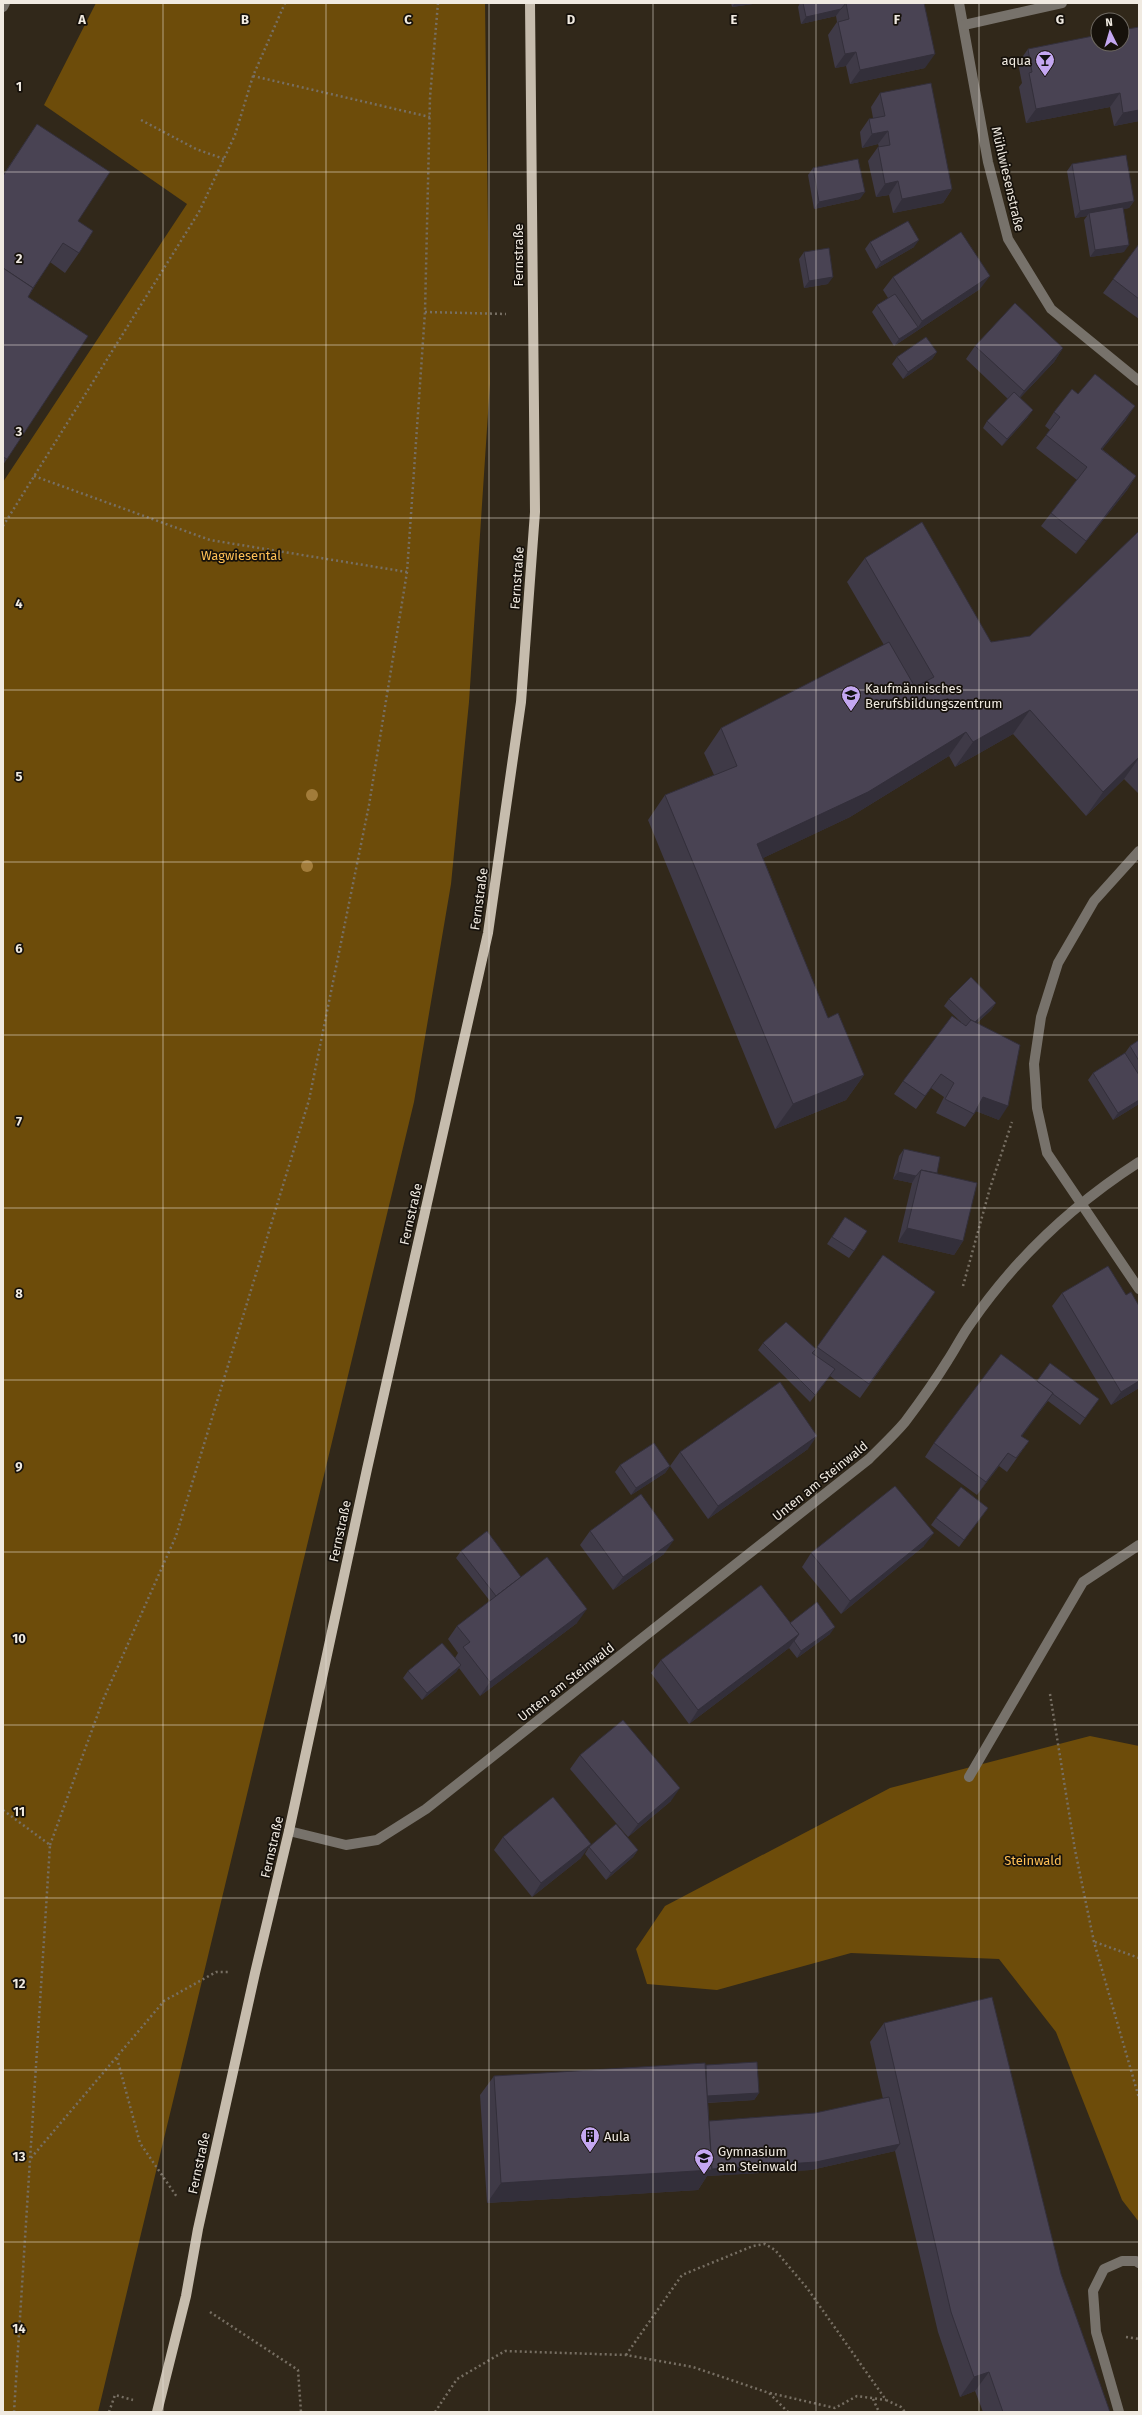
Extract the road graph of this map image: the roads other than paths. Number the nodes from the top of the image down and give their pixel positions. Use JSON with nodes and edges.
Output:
{"nodes":[{"id":1,"x":5,"y":3,"type":"edge"},
{"id":2,"x":530,"y":3,"type":"edge"},
{"id":3,"x":959,"y":3,"type":"edge"},
{"id":4,"x":1062,"y":3,"type":"edge"},
{"id":5,"x":3,"y":7,"type":"edge"},
{"id":6,"x":964,"y":25,"type":"junction"},
{"id":7,"x":1139,"y":381,"type":"edge"},
{"id":8,"x":1139,"y":851,"type":"edge"},
{"id":9,"x":1139,"y":1162,"type":"edge"},
{"id":10,"x":1082,"y":1204,"type":"junction"},
{"id":11,"x":1139,"y":1289,"type":"edge"},
{"id":12,"x":1139,"y":1545,"type":"edge"},
{"id":13,"x":969,"y":1776,"type":"dead end"},
{"id":14,"x":289,"y":1831,"type":"junction"},
{"id":15,"x":1139,"y":2263,"type":"edge"},
{"id":16,"x":157,"y":2412,"type":"edge"},
{"id":17,"x":1119,"y":2412,"type":"edge"}],
"edges":[{"from":1,"to":5,"type":"street"},
{"from":2,"to":14,"type":"main road","name":"Fernstraße"},
{"from":3,"to":6,"type":"street","name":"Mühlwiesenstraße"},
{"from":4,"to":6,"type":"street"},
{"from":6,"to":7,"type":"street","name":"Mühlwiesenstraße"},
{"from":8,"to":10,"type":"street"},
{"from":9,"to":10,"type":"street","name":"Unten am Steinwald"},
{"from":10,"to":11,"type":"street"},
{"from":10,"to":14,"type":"street","name":"Unten am Steinwald"},
{"from":12,"to":13,"type":"street"},
{"from":14,"to":16,"type":"main road","name":"Fernstraße"},
{"from":15,"to":17,"type":"street"}]}
